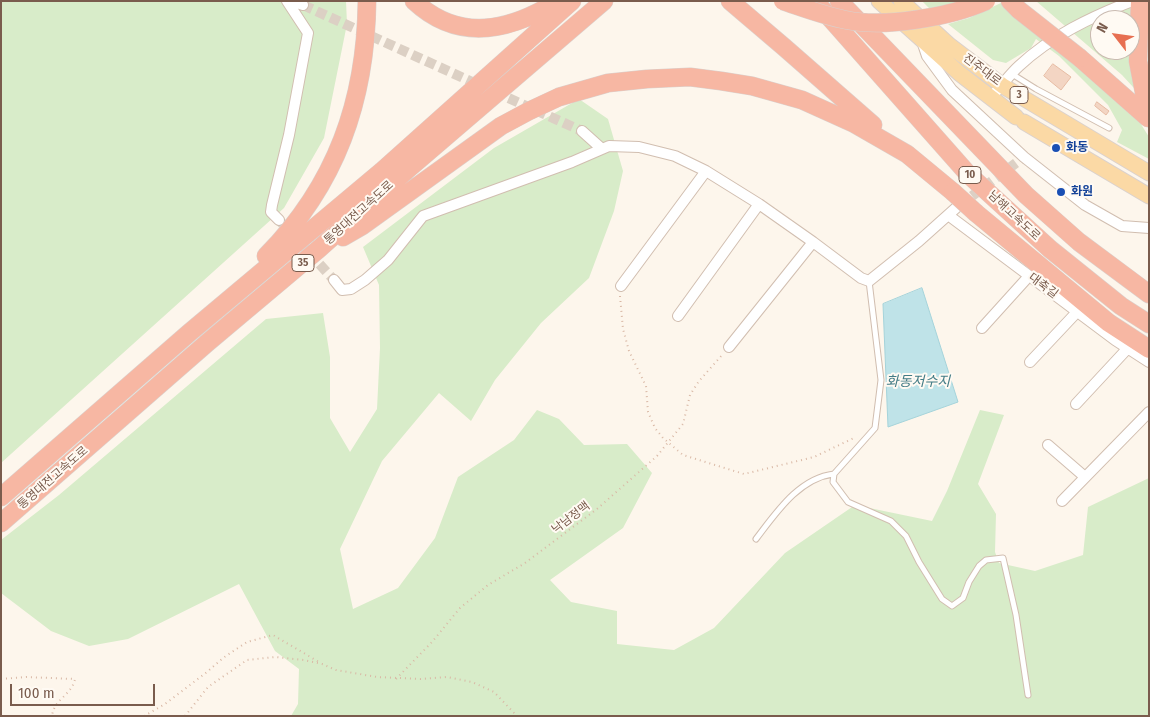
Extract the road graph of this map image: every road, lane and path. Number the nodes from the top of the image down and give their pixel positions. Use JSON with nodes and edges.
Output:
{"nodes":[{"id":1,"x":289,"y":1,"type":"edge"},
{"id":2,"x":367,"y":1,"type":"edge"},
{"id":3,"x":414,"y":1,"type":"edge"},
{"id":4,"x":558,"y":1,"type":"edge"},
{"id":5,"x":572,"y":1,"type":"edge"},
{"id":6,"x":604,"y":1,"type":"edge"},
{"id":7,"x":730,"y":1,"type":"edge"},
{"id":8,"x":783,"y":1,"type":"edge"},
{"id":9,"x":815,"y":1,"type":"edge"},
{"id":10,"x":839,"y":1,"type":"edge"},
{"id":11,"x":879,"y":1,"type":"edge"},
{"id":12,"x":901,"y":1,"type":"edge"},
{"id":13,"x":986,"y":1,"type":"edge"},
{"id":14,"x":303,"y":5,"type":"dead end"},
{"id":15,"x":1137,"y":5,"type":"edge"},
{"id":16,"x":1014,"y":6,"type":"edge"},
{"id":17,"x":922,"y":41,"type":"junction"},
{"id":18,"x":1012,"y":73,"type":"junction"},
{"id":19,"x":1002,"y":86,"type":"junction"},
{"id":20,"x":991,"y":97,"type":"junction"},
{"id":21,"x":1149,"y":118,"type":"edge"},
{"id":22,"x":1109,"y":128,"type":"dead end"},
{"id":23,"x":582,"y":132,"type":"tunnel mouth"},
{"id":24,"x":602,"y":149,"type":"junction"},
{"id":25,"x":907,"y":154,"type":"junction"},
{"id":26,"x":706,"y":171,"type":"junction"},
{"id":27,"x":1149,"y":173,"type":"edge"},
{"id":28,"x":1149,"y":196,"type":"edge"},
{"id":29,"x":955,"y":200,"type":"junction"},
{"id":30,"x":759,"y":204,"type":"junction"},
{"id":31,"x":948,"y":215,"type":"junction"},
{"id":32,"x":279,"y":220,"type":"tunnel mouth"},
{"id":33,"x":1149,"y":228,"type":"edge"},
{"id":34,"x":812,"y":242,"type":"junction"},
{"id":35,"x":320,"y":248,"type":"junction"},
{"id":36,"x":1029,"y":276,"type":"junction"},
{"id":37,"x":334,"y":280,"type":"tunnel mouth"},
{"id":38,"x":869,"y":281,"type":"junction"},
{"id":39,"x":621,"y":286,"type":"joint"},
{"id":40,"x":1149,"y":294,"type":"edge"},
{"id":41,"x":1077,"y":312,"type":"junction"},
{"id":42,"x":678,"y":316,"type":"dead end"},
{"id":43,"x":1149,"y":324,"type":"edge"},
{"id":44,"x":982,"y":328,"type":"dead end"},
{"id":45,"x":189,"y":333,"type":"junction"},
{"id":46,"x":729,"y":347,"type":"joint"},
{"id":47,"x":1128,"y":348,"type":"junction"},
{"id":48,"x":1149,"y":349,"type":"edge"},
{"id":49,"x":1030,"y":362,"type":"dead end"},
{"id":50,"x":1149,"y":362,"type":"edge"},
{"id":51,"x":1076,"y":404,"type":"dead end"},
{"id":52,"x":1149,"y":412,"type":"edge"},
{"id":53,"x":875,"y":428,"type":"junction"},
{"id":54,"x":668,"y":443,"type":"junction"},
{"id":55,"x":1048,"y":445,"type":"dead end"},
{"id":56,"x":834,"y":474,"type":"junction"},
{"id":57,"x":1085,"y":477,"type":"junction"},
{"id":58,"x":1,"y":497,"type":"edge"},
{"id":59,"x":1062,"y":501,"type":"dead end"},
{"id":60,"x":1,"y":523,"type":"edge"},
{"id":61,"x":756,"y":539,"type":"dead end"},
{"id":62,"x":322,"y":664,"type":"junction"},
{"id":63,"x":396,"y":678,"type":"junction"},
{"id":64,"x":1,"y":679,"type":"edge"},
{"id":65,"x":1028,"y":695,"type":"dead end"},
{"id":66,"x":52,"y":716,"type":"edge"},
{"id":67,"x":144,"y":716,"type":"edge"},
{"id":68,"x":185,"y":716,"type":"edge"},
{"id":69,"x":517,"y":716,"type":"edge"}],
"edges":[{"from":1,"to":14,"type":"street"},
{"from":1,"to":32,"type":"street"},
{"from":2,"to":45,"type":"highway"},
{"from":3,"to":4,"type":"highway"},
{"from":5,"to":45,"type":"highway","name":"통영대전고속도로","number":"35"},
{"from":6,"to":35,"type":"highway","name":"통영대전고속도로","number":"35"},
{"from":7,"to":25,"type":"highway"},
{"from":8,"to":13,"type":"highway","bridge":true},
{"from":9,"to":43,"type":"highway","name":"남해고속도로","number":"10"},
{"from":10,"to":40,"type":"highway","name":"남해고속도로","number":"10"},
{"from":11,"to":17,"type":"main road","name":"진주대로","number":"3"},
{"from":12,"to":19,"type":"main road","name":"진주대로","number":"3"},
{"from":15,"to":18,"type":"street"},
{"from":15,"to":21,"type":"highway"},
{"from":16,"to":21,"type":"highway","bridge":true},
{"from":17,"to":20,"type":"main road","name":"진주대로","number":"3"},
{"from":17,"to":33,"type":"street"},
{"from":18,"to":19,"type":"street"},
{"from":18,"to":22,"type":"lane"},
{"from":19,"to":20,"type":"street"},
{"from":19,"to":27,"type":"main road","name":"진주대로","number":"3"},
{"from":20,"to":28,"type":"main road","name":"진주대로","number":"3"},
{"from":23,"to":24,"type":"street"},
{"from":24,"to":26,"type":"street"},
{"from":24,"to":37,"type":"street"},
{"from":25,"to":29,"type":"highway"},
{"from":25,"to":35,"type":"highway"},
{"from":26,"to":30,"type":"street"},
{"from":26,"to":39,"type":"street"},
{"from":29,"to":31,"type":"street"},
{"from":29,"to":48,"type":"highway","bridge":true},
{"from":30,"to":34,"type":"street"},
{"from":30,"to":42,"type":"street"},
{"from":31,"to":36,"type":"street","name":"대축길"},
{"from":31,"to":38,"type":"street"},
{"from":34,"to":38,"type":"street"},
{"from":34,"to":46,"type":"street"},
{"from":35,"to":60,"type":"highway","name":"통영대전고속도로","number":"35"},
{"from":36,"to":41,"type":"street","name":"대축길"},
{"from":36,"to":44,"type":"street"},
{"from":38,"to":53,"type":"lane"},
{"from":39,"to":54,"type":"path"},
{"from":41,"to":47,"type":"street","name":"대축길"},
{"from":41,"to":49,"type":"street"},
{"from":45,"to":58,"type":"highway","name":"통영대전고속도로","number":"35"},
{"from":46,"to":54,"type":"path","name":"낙남정맥"},
{"from":47,"to":50,"type":"street","name":"대축길"},
{"from":47,"to":51,"type":"street"},
{"from":52,"to":57,"type":"street"},
{"from":53,"to":54,"type":"path"},
{"from":53,"to":56,"type":"lane"},
{"from":54,"to":63,"type":"path","name":"낙남정맥"},
{"from":55,"to":57,"type":"street"},
{"from":56,"to":61,"type":"lane"},
{"from":56,"to":65,"type":"lane"},
{"from":57,"to":59,"type":"street"},
{"from":62,"to":63,"type":"path"},
{"from":62,"to":67,"type":"path"},
{"from":62,"to":68,"type":"path"},
{"from":63,"to":69,"type":"path"},
{"from":64,"to":66,"type":"path"}]}
